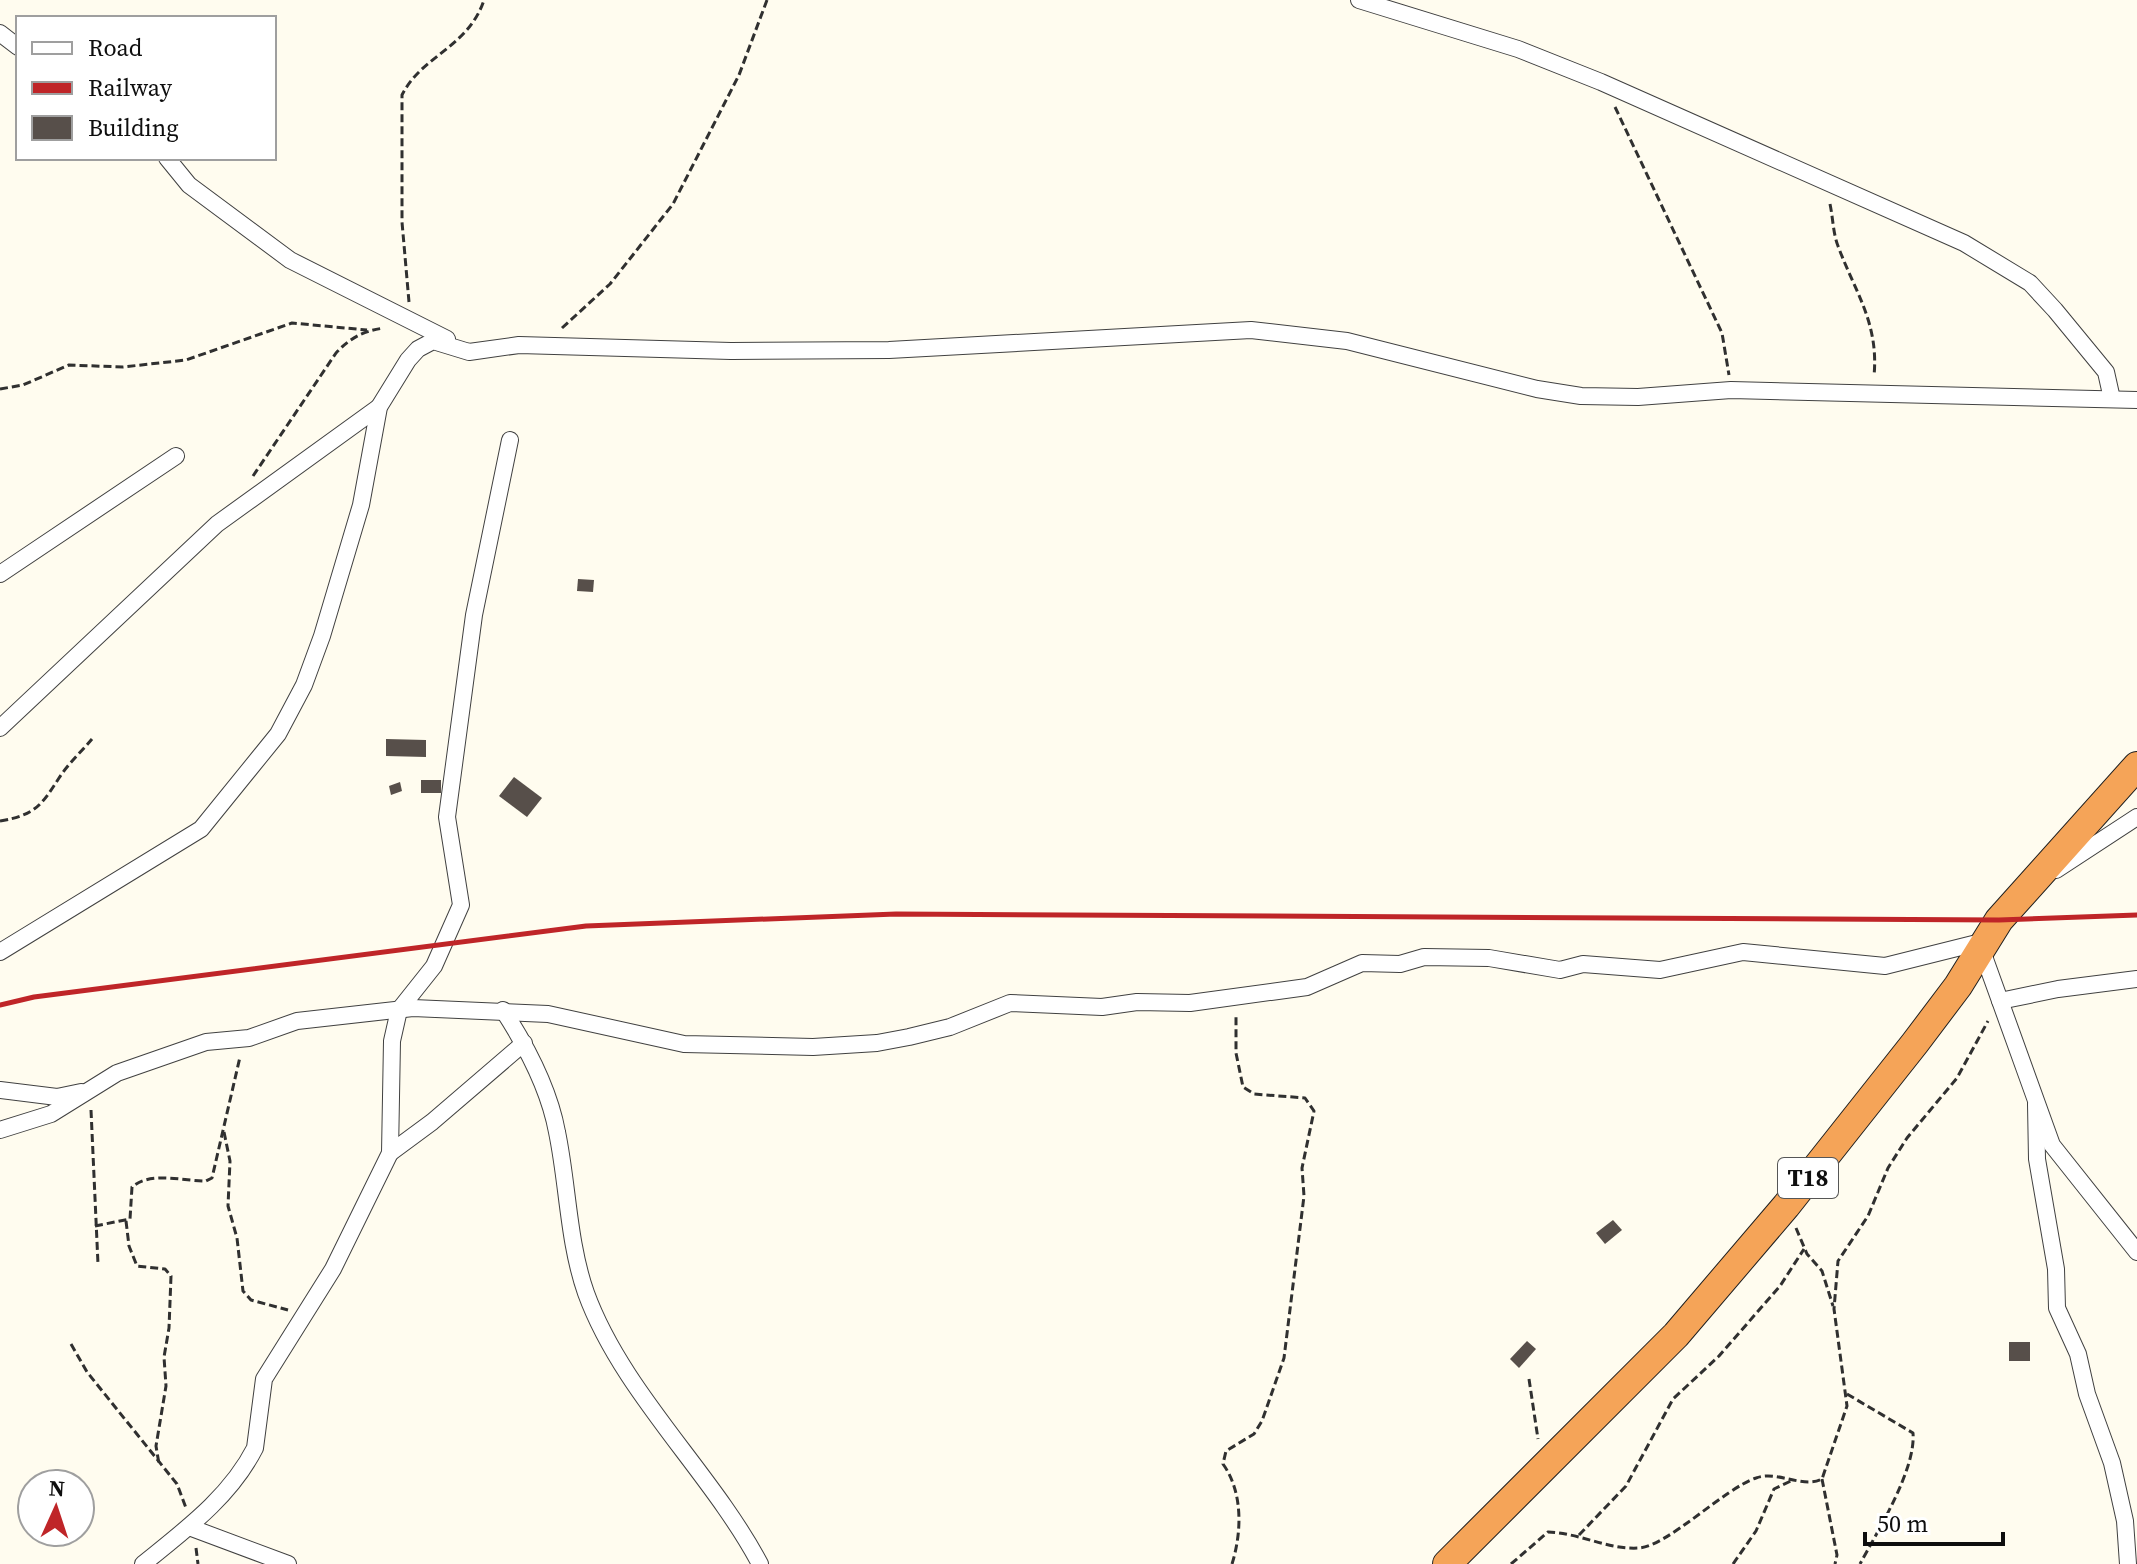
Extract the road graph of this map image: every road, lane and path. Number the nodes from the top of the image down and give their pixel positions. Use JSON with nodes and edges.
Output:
{"nodes":[{"id":1,"x":484,"y":0,"type":"edge"},
{"id":2,"x":767,"y":0,"type":"edge"},
{"id":3,"x":1359,"y":0,"type":"edge"},
{"id":4,"x":0,"y":33,"type":"edge"},
{"id":5,"x":16,"y":45,"type":"edge"},
{"id":6,"x":1601,"y":82,"type":"junction"},
{"id":7,"x":169,"y":160,"type":"edge"},
{"id":8,"x":1814,"y":174,"type":"junction"},
{"id":9,"x":410,"y":318,"type":"junction"},
{"id":10,"x":390,"y":327,"type":"dead end"},
{"id":11,"x":367,"y":330,"type":"junction"},
{"id":12,"x":543,"y":346,"type":"junction"},
{"id":13,"x":469,"y":352,"type":"junction"},
{"id":14,"x":0,"y":389,"type":"edge"},
{"id":15,"x":1731,"y":390,"type":"junction"},
{"id":16,"x":1872,"y":395,"type":"junction"},
{"id":17,"x":2112,"y":399,"type":"junction"},
{"id":18,"x":2137,"y":400,"type":"edge"},
{"id":19,"x":379,"y":407,"type":"junction"},
{"id":20,"x":510,"y":440,"type":"dead end"},
{"id":21,"x":176,"y":456,"type":"dead end"},
{"id":22,"x":248,"y":483,"type":"dead end"},
{"id":23,"x":0,"y":574,"type":"edge"},
{"id":24,"x":0,"y":728,"type":"edge"},
{"id":25,"x":92,"y":739,"type":"dead end"},
{"id":26,"x":2137,"y":766,"type":"edge"},
{"id":27,"x":2137,"y":817,"type":"edge"},
{"id":28,"x":0,"y":821,"type":"edge"},
{"id":29,"x":2031,"y":886,"type":"junction"},
{"id":30,"x":1983,"y":944,"type":"junction"},
{"id":31,"x":0,"y":952,"type":"edge"},
{"id":32,"x":2137,"y":979,"type":"edge"},
{"id":33,"x":1233,"y":996,"type":"junction"},
{"id":34,"x":2000,"y":1001,"type":"junction"},
{"id":35,"x":399,"y":1010,"type":"junction"},
{"id":36,"x":503,"y":1010,"type":"junction"},
{"id":37,"x":245,"y":1038,"type":"junction"},
{"id":38,"x":524,"y":1043,"type":"junction"},
{"id":39,"x":0,"y":1090,"type":"edge"},
{"id":40,"x":89,"y":1090,"type":"junction"},
{"id":41,"x":2036,"y":1104,"type":"junction"},
{"id":42,"x":223,"y":1128,"type":"junction"},
{"id":43,"x":0,"y":1130,"type":"edge"},
{"id":44,"x":390,"y":1153,"type":"junction"},
{"id":45,"x":1786,"y":1206,"type":"junction"},
{"id":46,"x":126,"y":1221,"type":"junction"},
{"id":47,"x":95,"y":1226,"type":"junction"},
{"id":48,"x":1804,"y":1249,"type":"junction"},
{"id":49,"x":2137,"y":1252,"type":"edge"},
{"id":50,"x":98,"y":1264,"type":"dead end"},
{"id":51,"x":1834,"y":1309,"type":"junction"},
{"id":52,"x":305,"y":1315,"type":"junction"},
{"id":53,"x":71,"y":1344,"type":"dead end"},
{"id":54,"x":1529,"y":1379,"type":"dead end"},
{"id":55,"x":1847,"y":1394,"type":"junction"},
{"id":56,"x":159,"y":1464,"type":"junction"},
{"id":57,"x":1543,"y":1470,"type":"junction"},
{"id":58,"x":1797,"y":1479,"type":"junction"},
{"id":59,"x":1822,"y":1479,"type":"junction"},
{"id":60,"x":189,"y":1527,"type":"junction"},
{"id":61,"x":1579,"y":1535,"type":"junction"},
{"id":62,"x":143,"y":1564,"type":"edge"},
{"id":63,"x":288,"y":1564,"type":"edge"},
{"id":64,"x":760,"y":1564,"type":"edge"},
{"id":65,"x":1232,"y":1564,"type":"edge"},
{"id":66,"x":1447,"y":1564,"type":"edge"},
{"id":67,"x":1511,"y":1564,"type":"edge"},
{"id":68,"x":1733,"y":1564,"type":"edge"},
{"id":69,"x":1835,"y":1564,"type":"edge"},
{"id":70,"x":1860,"y":1564,"type":"edge"},
{"id":71,"x":2128,"y":1564,"type":"edge"}],
"edges":[{"from":1,"to":9,"type":"path"},
{"from":2,"to":12,"type":"path"},
{"from":3,"to":6,"type":"street"},
{"from":4,"to":5,"type":"street"},
{"from":6,"to":8,"type":"street"},
{"from":6,"to":15,"type":"path"},
{"from":7,"to":9,"type":"street"},
{"from":8,"to":16,"type":"path"},
{"from":8,"to":17,"type":"street"},
{"from":9,"to":13,"type":"street"},
{"from":10,"to":11,"type":"path"},
{"from":11,"to":14,"type":"path"},
{"from":11,"to":22,"type":"path"},
{"from":12,"to":13,"type":"street"},
{"from":12,"to":15,"type":"street"},
{"from":13,"to":19,"type":"street"},
{"from":15,"to":16,"type":"street"},
{"from":16,"to":17,"type":"street"},
{"from":17,"to":18,"type":"street"},
{"from":19,"to":24,"type":"street"},
{"from":19,"to":31,"type":"street"},
{"from":20,"to":35,"type":"street"},
{"from":21,"to":23,"type":"street"},
{"from":25,"to":28,"type":"path"},
{"from":26,"to":29,"type":"highway","number":"T18"},
{"from":27,"to":29,"type":"street"},
{"from":29,"to":30,"type":"highway","number":"T18"},
{"from":30,"to":33,"type":"street"},
{"from":30,"to":34,"type":"street"},
{"from":30,"to":45,"type":"highway","number":"T18"},
{"from":32,"to":34,"type":"street"},
{"from":33,"to":36,"type":"street"},
{"from":33,"to":65,"type":"path"},
{"from":34,"to":41,"type":"street"},
{"from":34,"to":51,"type":"path"},
{"from":35,"to":36,"type":"street"},
{"from":35,"to":37,"type":"street"},
{"from":35,"to":44,"type":"street"},
{"from":36,"to":38,"type":"street"},
{"from":37,"to":40,"type":"street"},
{"from":37,"to":42,"type":"path"},
{"from":38,"to":44,"type":"street"},
{"from":38,"to":64,"type":"street"},
{"from":39,"to":40,"type":"street"},
{"from":40,"to":43,"type":"street"},
{"from":40,"to":47,"type":"path"},
{"from":41,"to":49,"type":"street"},
{"from":41,"to":71,"type":"street"},
{"from":42,"to":46,"type":"path"},
{"from":42,"to":52,"type":"path"},
{"from":44,"to":52,"type":"street"},
{"from":45,"to":48,"type":"path"},
{"from":45,"to":57,"type":"highway","number":"T18"},
{"from":46,"to":47,"type":"path"},
{"from":46,"to":56,"type":"path"},
{"from":47,"to":50,"type":"path"},
{"from":48,"to":51,"type":"path"},
{"from":48,"to":61,"type":"path"},
{"from":51,"to":55,"type":"path"},
{"from":52,"to":60,"type":"street"},
{"from":53,"to":56,"type":"path"},
{"from":54,"to":57,"type":"path"},
{"from":55,"to":59,"type":"path"},
{"from":55,"to":70,"type":"path"},
{"from":56,"to":60,"type":"path"},
{"from":57,"to":66,"type":"highway","number":"T18"},
{"from":58,"to":59,"type":"path"},
{"from":58,"to":61,"type":"path"},
{"from":58,"to":68,"type":"path"},
{"from":59,"to":69,"type":"path"},
{"from":60,"to":62,"type":"street"},
{"from":60,"to":63,"type":"street"},
{"from":61,"to":67,"type":"path"}]}
